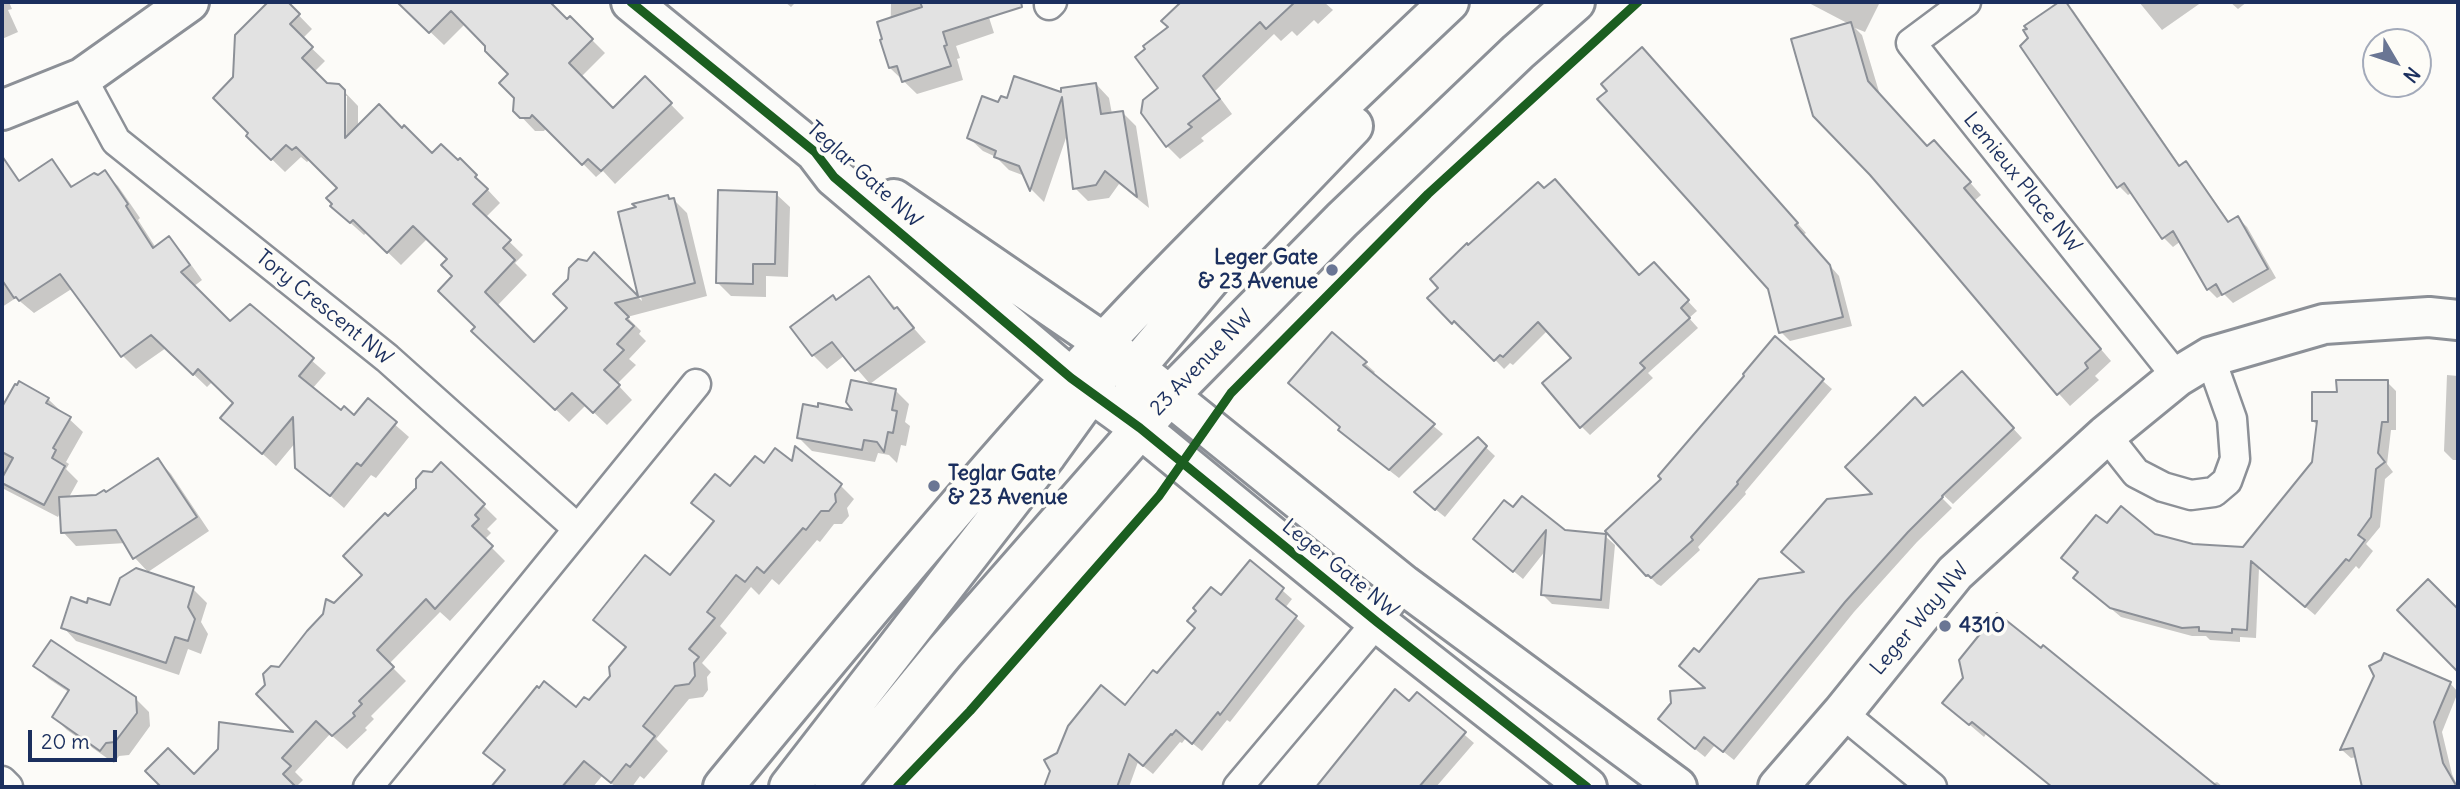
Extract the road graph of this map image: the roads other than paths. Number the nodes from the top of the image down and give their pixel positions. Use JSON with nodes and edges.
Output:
{"nodes":[{"id":1,"x":189,"y":2,"type":"edge"},
{"id":2,"x":631,"y":2,"type":"edge"},
{"id":3,"x":1449,"y":2,"type":"edge"},
{"id":4,"x":1456,"y":2,"type":"edge"},
{"id":5,"x":1575,"y":2,"type":"edge"},
{"id":6,"x":1966,"y":2,"type":"edge"},
{"id":7,"x":82,"y":79,"type":"junction"},
{"id":8,"x":2,"y":110,"type":"edge"},
{"id":9,"x":815,"y":152,"type":"junction"},
{"id":10,"x":2458,"y":320,"type":"edge"},
{"id":11,"x":1104,"y":343,"type":"junction"},
{"id":12,"x":2210,"y":357,"type":"junction"},
{"id":13,"x":1136,"y":367,"type":"junction"},
{"id":14,"x":2177,"y":377,"type":"junction"},
{"id":15,"x":696,"y":384,"type":"dead end"},
{"id":16,"x":1081,"y":386,"type":"junction"},
{"id":17,"x":1170,"y":395,"type":"junction"},
{"id":18,"x":1140,"y":428,"type":"junction"},
{"id":19,"x":2106,"y":435,"type":"junction"},
{"id":20,"x":578,"y":529,"type":"junction"},
{"id":21,"x":1404,"y":585,"type":"junction"},
{"id":22,"x":1377,"y":622,"type":"junction"},
{"id":23,"x":1842,"y":713,"type":"junction"},
{"id":24,"x":2,"y":781,"type":"edge"},
{"id":25,"x":8,"y":787,"type":"edge"},
{"id":26,"x":368,"y":787,"type":"edge"},
{"id":27,"x":723,"y":787,"type":"edge"},
{"id":28,"x":789,"y":787,"type":"edge"},
{"id":29,"x":834,"y":787,"type":"edge"},
{"id":30,"x":1238,"y":787,"type":"edge"},
{"id":31,"x":1587,"y":787,"type":"edge"},
{"id":32,"x":1677,"y":787,"type":"edge"},
{"id":33,"x":1778,"y":787,"type":"edge"},
{"id":34,"x":1932,"y":787,"type":"edge"}],
"edges":[{"from":1,"to":7,"type":"street"},
{"from":2,"to":9,"type":"street","name":"Teglar Gate NW"},
{"from":3,"to":11,"type":"street"},
{"from":4,"to":13,"type":"street"},
{"from":5,"to":17,"type":"street","name":"23 Avenue NW"},
{"from":6,"to":14,"type":"street","name":"Lemieux Place NW"},
{"from":7,"to":8,"type":"street"},
{"from":7,"to":20,"type":"street","name":"Tory Crescent NW"},
{"from":9,"to":11,"type":"street","name":"Leger Gate NW"},
{"from":9,"to":16,"type":"street","name":"Teglar Gate NW"},
{"from":10,"to":12,"type":"street","name":"Leger Way NW"},
{"from":11,"to":13,"type":"street","name":"Leger Gate NW"},
{"from":11,"to":16,"type":"street"},
{"from":12,"to":14,"type":"street","name":"Leger Way NW"},
{"from":12,"to":19,"type":"street"},
{"from":13,"to":17,"type":"street","name":"Leger Gate NW"},
{"from":13,"to":18,"type":"street"},
{"from":14,"to":19,"type":"street","name":"Leger Way NW"},
{"from":15,"to":20,"type":"street"},
{"from":16,"to":18,"type":"street","name":"Leger Gate NW"},
{"from":16,"to":27,"type":"street"},
{"from":16,"to":28,"type":"street"},
{"from":17,"to":18,"type":"street","name":"23 Avenue NW"},
{"from":17,"to":21,"type":"street","name":"Leger Gate NW"},
{"from":18,"to":22,"type":"street","name":"Leger Gate NW"},
{"from":18,"to":29,"type":"street","name":"23 Avenue NW"},
{"from":19,"to":23,"type":"street","name":"Leger Way NW"},
{"from":20,"to":26,"type":"street"},
{"from":21,"to":22,"type":"street"},
{"from":21,"to":32,"type":"street","name":"Leger Gate NW"},
{"from":22,"to":30,"type":"street"},
{"from":22,"to":31,"type":"street","name":"Leger Gate NW"},
{"from":23,"to":33,"type":"street","name":"Leger Way NW"},
{"from":23,"to":34,"type":"street"},
{"from":24,"to":25,"type":"street"}]}
